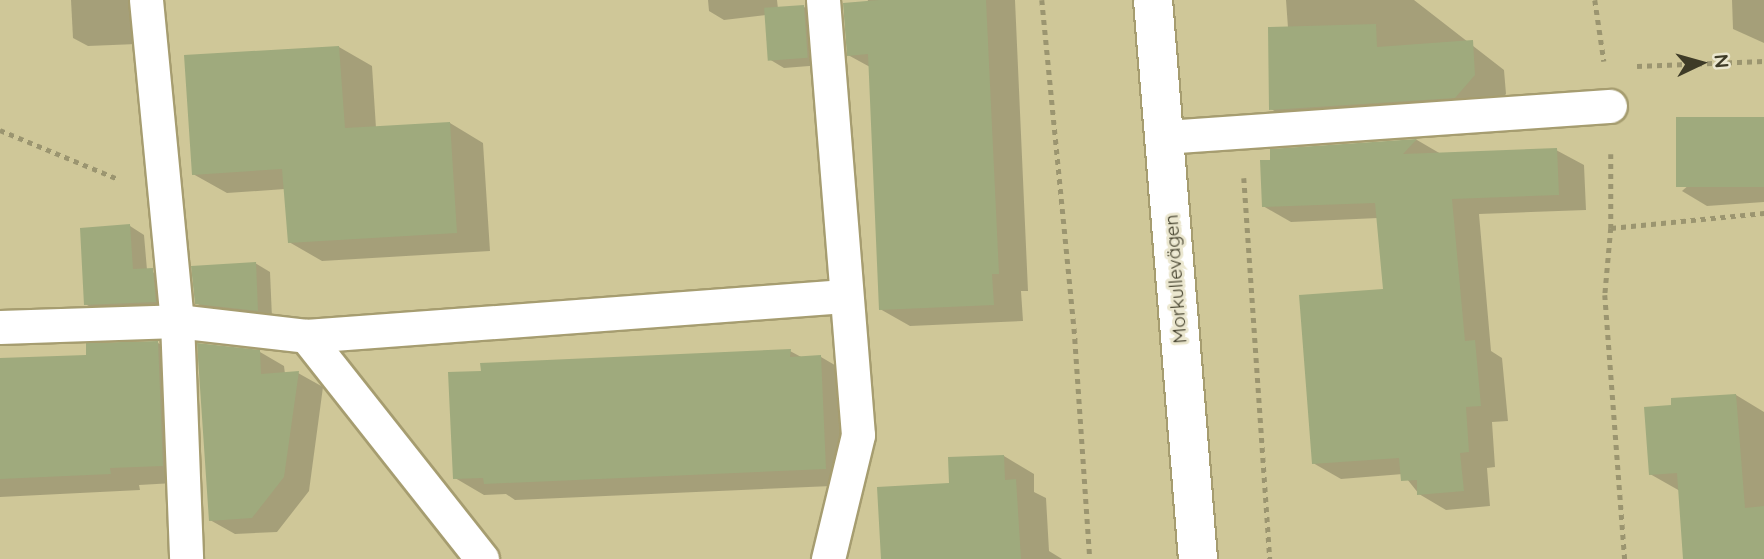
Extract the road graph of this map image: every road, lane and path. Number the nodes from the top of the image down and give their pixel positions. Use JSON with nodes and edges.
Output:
{"nodes":[{"id":1,"x":146,"y":0,"type":"edge"},
{"id":2,"x":823,"y":0,"type":"edge"},
{"id":3,"x":1042,"y":0,"type":"edge"},
{"id":4,"x":1153,"y":0,"type":"edge"},
{"id":5,"x":1595,"y":0,"type":"edge"},
{"id":6,"x":1764,"y":61,"type":"edge"},
{"id":7,"x":1604,"y":67,"type":"junction"},
{"id":8,"x":1610,"y":106,"type":"junction"},
{"id":9,"x":0,"y":130,"type":"edge"},
{"id":10,"x":1241,"y":131,"type":"junction"},
{"id":11,"x":1164,"y":137,"type":"junction"},
{"id":12,"x":168,"y":200,"type":"junction"},
{"id":13,"x":1764,"y":213,"type":"edge"},
{"id":14,"x":1611,"y":228,"type":"junction"},
{"id":15,"x":845,"y":296,"type":"junction"},
{"id":16,"x":177,"y":321,"type":"junction"},
{"id":17,"x":0,"y":327,"type":"edge"},
{"id":18,"x":306,"y":336,"type":"junction"},
{"id":19,"x":186,"y":559,"type":"edge"},
{"id":20,"x":482,"y":559,"type":"edge"},
{"id":21,"x":828,"y":559,"type":"edge"},
{"id":22,"x":1090,"y":559,"type":"edge"},
{"id":23,"x":1198,"y":559,"type":"edge"},
{"id":24,"x":1270,"y":559,"type":"edge"},
{"id":25,"x":1625,"y":559,"type":"edge"}],
"edges":[{"from":1,"to":12,"type":"lane"},
{"from":2,"to":15,"type":"lane"},
{"from":3,"to":22,"type":"path"},
{"from":4,"to":11,"type":"street","name":"Morkullevägen"},
{"from":5,"to":7,"type":"path"},
{"from":6,"to":7,"type":"path"},
{"from":7,"to":8,"type":"path"},
{"from":8,"to":10,"type":"lane"},
{"from":8,"to":14,"type":"path"},
{"from":9,"to":12,"type":"path"},
{"from":10,"to":11,"type":"lane"},
{"from":10,"to":24,"type":"path"},
{"from":11,"to":23,"type":"street","name":"Morkullevägen"},
{"from":12,"to":16,"type":"lane"},
{"from":13,"to":14,"type":"path"},
{"from":14,"to":25,"type":"path"},
{"from":15,"to":18,"type":"lane"},
{"from":15,"to":21,"type":"lane"},
{"from":16,"to":17,"type":"lane"},
{"from":16,"to":18,"type":"lane"},
{"from":16,"to":19,"type":"lane"},
{"from":18,"to":20,"type":"lane"}]}
